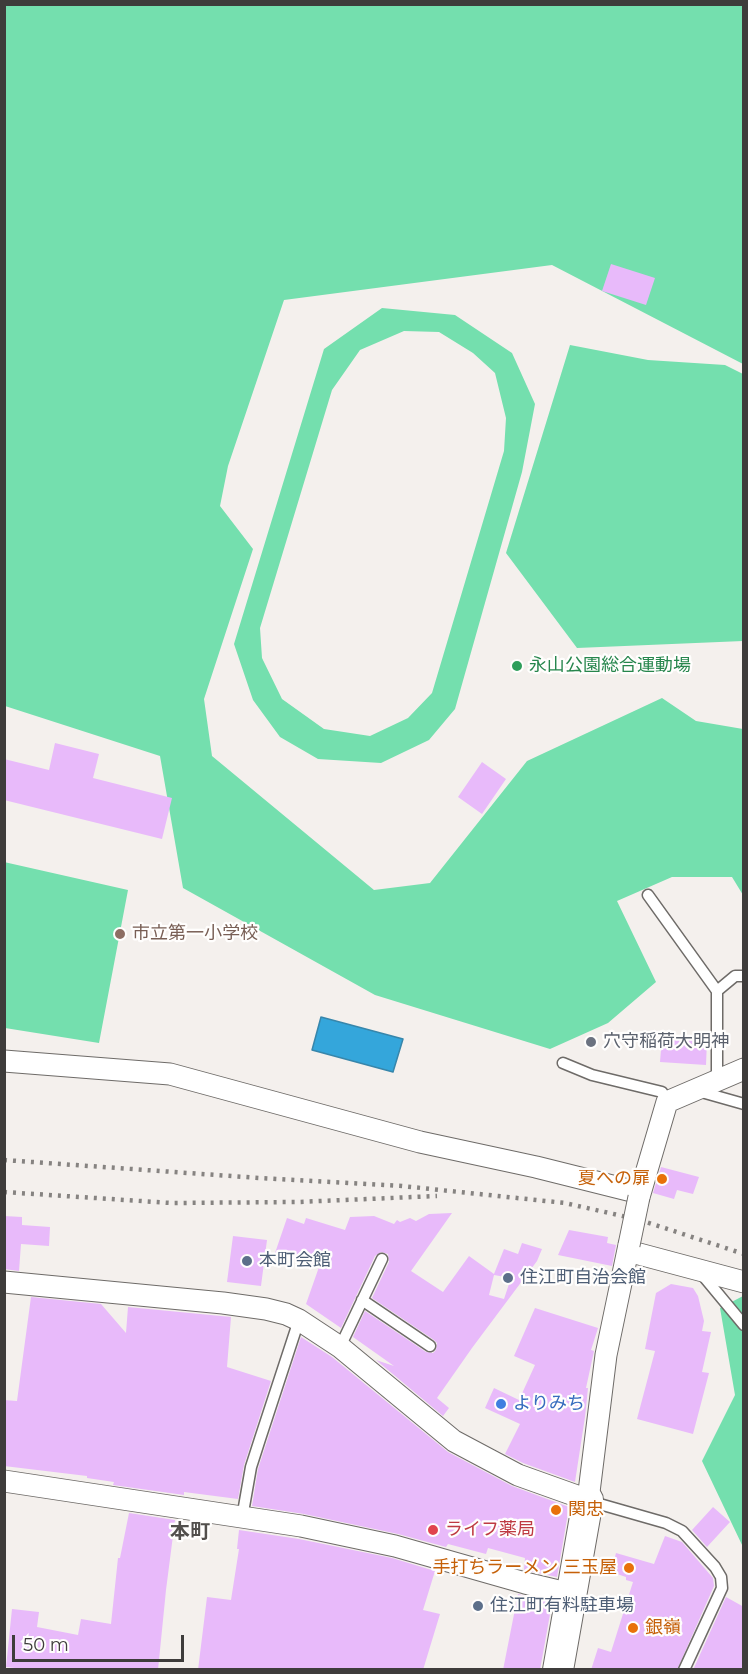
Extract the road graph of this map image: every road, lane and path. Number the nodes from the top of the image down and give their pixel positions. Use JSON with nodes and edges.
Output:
{"nodes":[{"id":1,"x":648,"y":895,"type":"dead end"},
{"id":2,"x":744,"y":976,"type":"edge"},
{"id":3,"x":717,"y":991,"type":"junction"},
{"id":4,"x":4,"y":1061,"type":"edge"},
{"id":5,"x":562,"y":1063,"type":"dead end"},
{"id":6,"x":744,"y":1069,"type":"edge"},
{"id":7,"x":717,"y":1081,"type":"junction"},
{"id":8,"x":696,"y":1090,"type":"junction"},
{"id":9,"x":667,"y":1102,"type":"junction"},
{"id":10,"x":744,"y":1104,"type":"edge"},
{"id":11,"x":640,"y":1195,"type":"junction"},
{"id":12,"x":629,"y":1248,"type":"junction"},
{"id":13,"x":382,"y":1259,"type":"dead end"},
{"id":14,"x":698,"y":1270,"type":"junction"},
{"id":15,"x":4,"y":1282,"type":"edge"},
{"id":16,"x":744,"y":1282,"type":"edge"},
{"id":17,"x":362,"y":1300,"type":"junction"},
{"id":18,"x":299,"y":1320,"type":"junction"},
{"id":19,"x":744,"y":1326,"type":"edge"},
{"id":20,"x":430,"y":1346,"type":"dead end"},
{"id":21,"x":340,"y":1347,"type":"junction"},
{"id":22,"x":4,"y":1481,"type":"edge"},
{"id":23,"x":588,"y":1500,"type":"junction"},
{"id":24,"x":242,"y":1518,"type":"junction"},
{"id":25,"x":571,"y":1594,"type":"junction"},
{"id":26,"x":558,"y":1670,"type":"edge"},
{"id":27,"x":684,"y":1670,"type":"edge"}],
"edges":[{"from":1,"to":3,"type":"lane"},
{"from":2,"to":3,"type":"lane"},
{"from":3,"to":7,"type":"lane"},
{"from":4,"to":11,"type":"street"},
{"from":5,"to":9,"type":"lane"},
{"from":6,"to":7,"type":"street"},
{"from":7,"to":8,"type":"street"},
{"from":8,"to":9,"type":"street"},
{"from":8,"to":10,"type":"lane"},
{"from":9,"to":11,"type":"street"},
{"from":11,"to":12,"type":"street","bridge":true},
{"from":12,"to":14,"type":"street"},
{"from":12,"to":23,"type":"street"},
{"from":13,"to":17,"type":"lane"},
{"from":14,"to":16,"type":"street"},
{"from":14,"to":19,"type":"lane"},
{"from":15,"to":18,"type":"street"},
{"from":17,"to":20,"type":"lane"},
{"from":17,"to":21,"type":"lane"},
{"from":18,"to":21,"type":"street"},
{"from":18,"to":24,"type":"lane"},
{"from":21,"to":23,"type":"street"},
{"from":22,"to":24,"type":"street"},
{"from":23,"to":25,"type":"street"},
{"from":23,"to":27,"type":"lane"},
{"from":24,"to":25,"type":"street"},
{"from":25,"to":26,"type":"street"}]}
